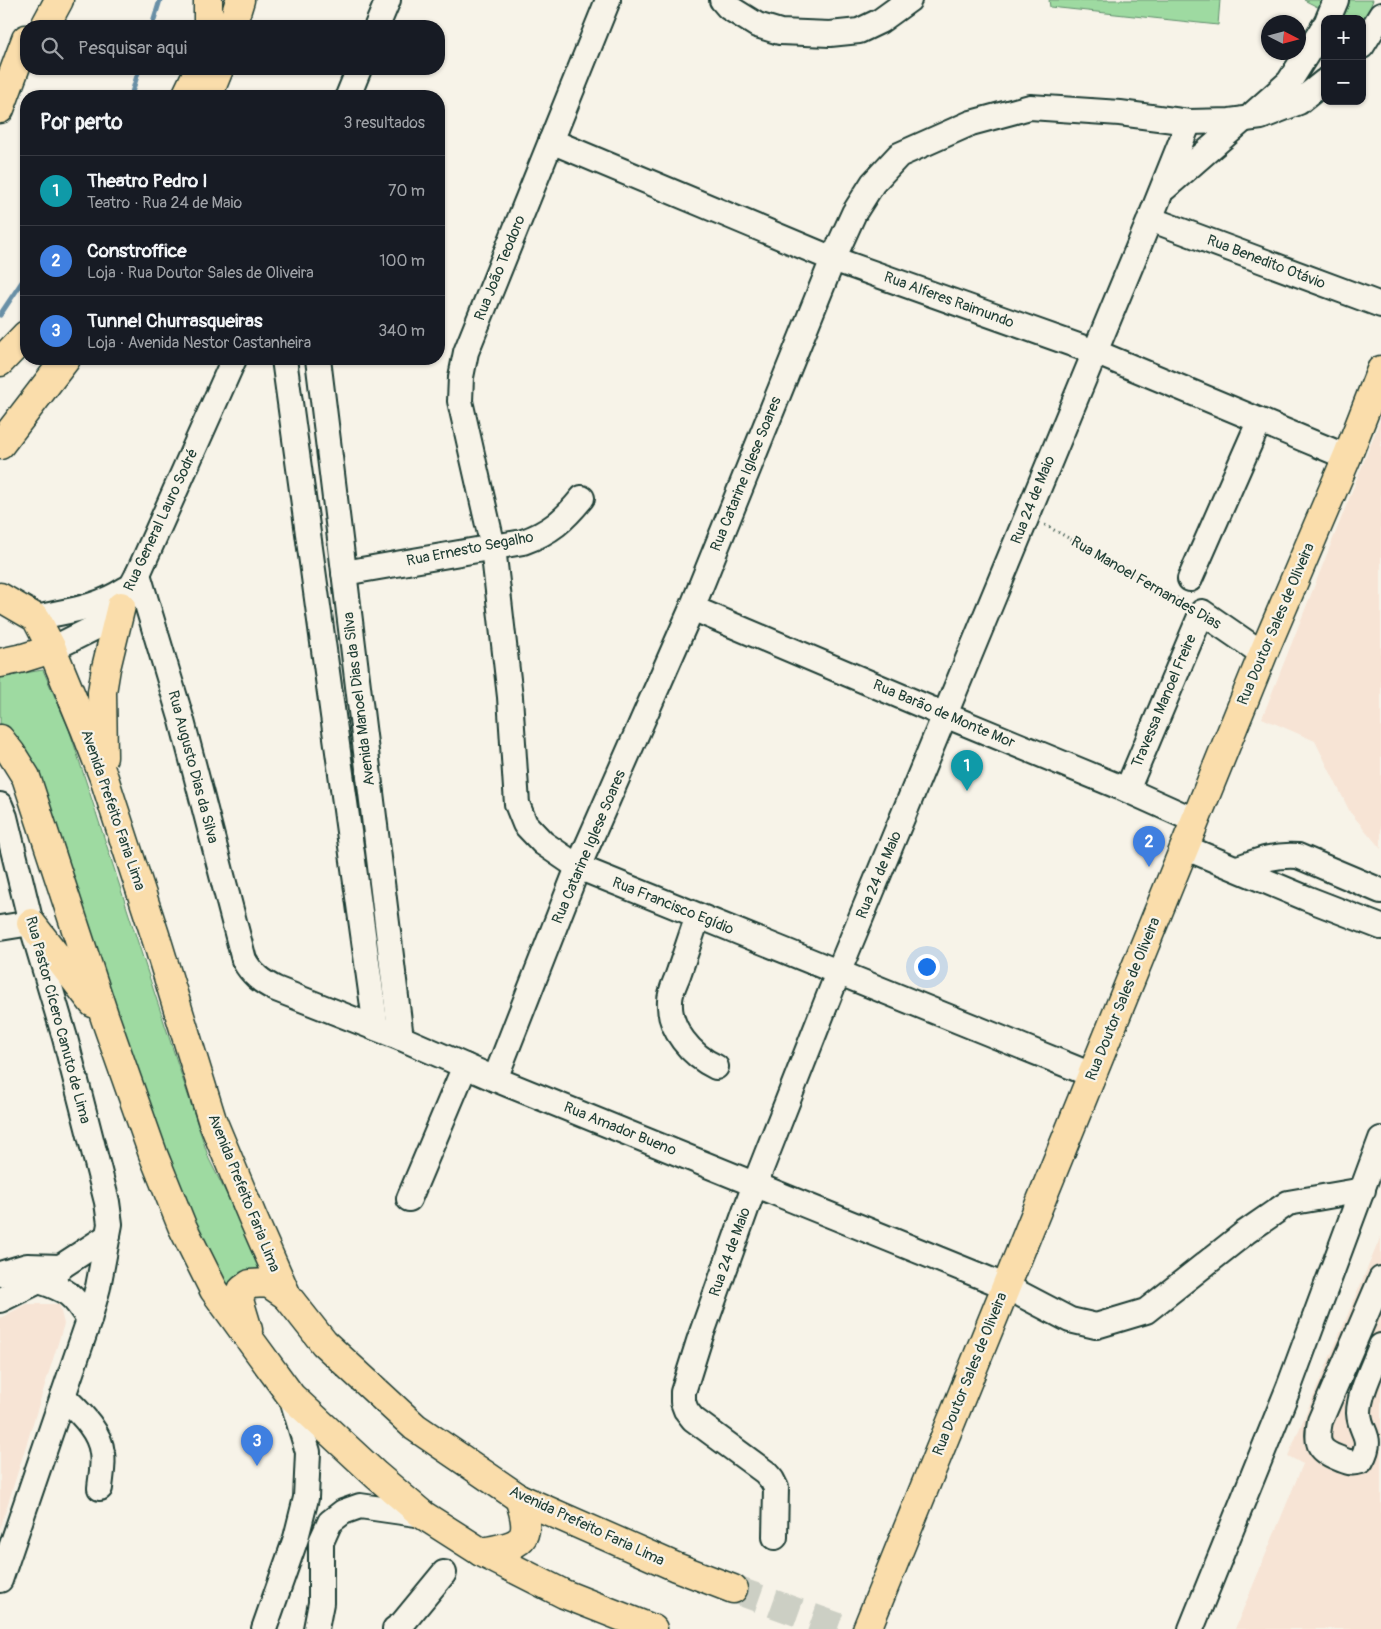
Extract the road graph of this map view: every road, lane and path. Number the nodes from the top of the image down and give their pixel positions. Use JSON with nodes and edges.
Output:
{"nodes":[{"id":1,"x":41,"y":0,"type":"edge"},
{"id":2,"x":59,"y":0,"type":"edge"},
{"id":3,"x":208,"y":0,"type":"edge"},
{"id":4,"x":240,"y":0,"type":"edge"},
{"id":5,"x":388,"y":0,"type":"edge"},
{"id":6,"x":608,"y":0,"type":"edge"},
{"id":7,"x":722,"y":0,"type":"edge"},
{"id":8,"x":909,"y":0,"type":"edge"},
{"id":9,"x":1336,"y":0,"type":"edge"},
{"id":10,"x":1330,"y":15,"type":"edge"},
{"id":11,"x":1381,"y":15,"type":"edge"},
{"id":12,"x":33,"y":20,"type":"edge"},
{"id":13,"x":48,"y":20,"type":"edge"},
{"id":14,"x":208,"y":20,"type":"edge"},
{"id":15,"x":234,"y":20,"type":"edge"},
{"id":16,"x":380,"y":20,"type":"edge"},
{"id":17,"x":1321,"y":31,"type":"edge"},
{"id":18,"x":1366,"y":39,"type":"edge"},
{"id":19,"x":20,"y":56,"type":"edge"},
{"id":20,"x":20,"y":72,"type":"edge"},
{"id":21,"x":196,"y":75,"type":"edge"},
{"id":22,"x":217,"y":75,"type":"edge"},
{"id":23,"x":357,"y":75,"type":"edge"},
{"id":24,"x":1321,"y":84,"type":"edge"},
{"id":25,"x":189,"y":90,"type":"edge"},
{"id":26,"x":210,"y":90,"type":"edge"},
{"id":27,"x":350,"y":90,"type":"edge"},
{"id":28,"x":1,"y":108,"type":"edge"},
{"id":29,"x":1246,"y":119,"type":"junction"},
{"id":30,"x":1189,"y":122,"type":"junction"},
{"id":31,"x":551,"y":141,"type":"junction"},
{"id":32,"x":1162,"y":190,"type":"junction"},
{"id":33,"x":1150,"y":219,"type":"junction"},
{"id":34,"x":833,"y":258,"type":"junction"},
{"id":35,"x":1381,"y":305,"type":"edge"},
{"id":36,"x":20,"y":341,"type":"edge"},
{"id":37,"x":1095,"y":352,"type":"junction"},
{"id":38,"x":0,"y":362,"type":"edge"},
{"id":39,"x":61,"y":365,"type":"edge"},
{"id":40,"x":231,"y":365,"type":"edge"},
{"id":41,"x":285,"y":365,"type":"edge"},
{"id":42,"x":319,"y":365,"type":"edge"},
{"id":43,"x":1381,"y":370,"type":"edge"},
{"id":44,"x":1259,"y":422,"type":"junction"},
{"id":45,"x":0,"y":445,"type":"edge"},
{"id":46,"x":1347,"y":458,"type":"junction"},
{"id":47,"x":582,"y":498,"type":"dead end"},
{"id":48,"x":1027,"y":515,"type":"junction"},
{"id":49,"x":493,"y":547,"type":"junction"},
{"id":50,"x":344,"y":573,"type":"junction"},
{"id":51,"x":1190,"y":579,"type":"dead end"},
{"id":52,"x":130,"y":588,"type":"junction"},
{"id":53,"x":0,"y":597,"type":"edge"},
{"id":54,"x":692,"y":608,"type":"junction"},
{"id":55,"x":1202,"y":612,"type":"junction"},
{"id":56,"x":36,"y":618,"type":"junction"},
{"id":57,"x":52,"y":649,"type":"junction"},
{"id":58,"x":1263,"y":654,"type":"junction"},
{"id":59,"x":0,"y":663,"type":"edge"},
{"id":60,"x":945,"y":715,"type":"junction"},
{"id":61,"x":0,"y":739,"type":"edge"},
{"id":62,"x":104,"y":778,"type":"junction"},
{"id":63,"x":1127,"y":790,"type":"junction"},
{"id":64,"x":0,"y":805,"type":"edge"},
{"id":65,"x":1196,"y":821,"type":"junction"},
{"id":66,"x":1184,"y":847,"type":"junction"},
{"id":67,"x":578,"y":867,"type":"junction"},
{"id":68,"x":1238,"y":868,"type":"junction"},
{"id":69,"x":1381,"y":891,"type":"edge"},
{"id":70,"x":698,"y":916,"type":"junction"},
{"id":71,"x":31,"y":924,"type":"junction"},
{"id":72,"x":1381,"y":927,"type":"edge"},
{"id":73,"x":0,"y":928,"type":"edge"},
{"id":74,"x":244,"y":960,"type":"joint"},
{"id":75,"x":838,"y":973,"type":"junction"},
{"id":76,"x":396,"y":1004,"type":"junction"},
{"id":77,"x":105,"y":1018,"type":"junction"},
{"id":78,"x":374,"y":1018,"type":"junction"},
{"id":79,"x":401,"y":1038,"type":"junction"},
{"id":80,"x":465,"y":1066,"type":"junction"},
{"id":81,"x":716,"y":1066,"type":"dead end"},
{"id":82,"x":1092,"y":1075,"type":"junction"},
{"id":83,"x":494,"y":1078,"type":"junction"},
{"id":84,"x":1381,"y":1139,"type":"edge"},
{"id":85,"x":755,"y":1184,"type":"junction"},
{"id":86,"x":1363,"y":1190,"type":"junction"},
{"id":87,"x":409,"y":1199,"type":"dead end"},
{"id":88,"x":108,"y":1236,"type":"junction"},
{"id":89,"x":66,"y":1264,"type":"junction"},
{"id":90,"x":0,"y":1274,"type":"edge"},
{"id":91,"x":1381,"y":1279,"type":"edge"},
{"id":92,"x":39,"y":1281,"type":"junction"},
{"id":93,"x":1005,"y":1286,"type":"junction"},
{"id":94,"x":98,"y":1287,"type":"junction"},
{"id":95,"x":287,"y":1296,"type":"junction"},
{"id":96,"x":0,"y":1300,"type":"edge"},
{"id":97,"x":89,"y":1320,"type":"junction"},
{"id":98,"x":253,"y":1344,"type":"junction"},
{"id":99,"x":1381,"y":1346,"type":"edge"},
{"id":100,"x":63,"y":1396,"type":"junction"},
{"id":101,"x":291,"y":1396,"type":"junction"},
{"id":102,"x":100,"y":1488,"type":"dead end"},
{"id":103,"x":519,"y":1498,"type":"junction"},
{"id":104,"x":423,"y":1515,"type":"junction"},
{"id":105,"x":775,"y":1537,"type":"dead end"},
{"id":106,"x":482,"y":1552,"type":"junction"},
{"id":107,"x":444,"y":1572,"type":"dead end"},
{"id":108,"x":0,"y":1580,"type":"edge"},
{"id":109,"x":733,"y":1589,"type":"tunnel mouth"},
{"id":110,"x":264,"y":1629,"type":"edge"},
{"id":111,"x":316,"y":1629,"type":"edge"},
{"id":112,"x":394,"y":1629,"type":"edge"},
{"id":113,"x":653,"y":1629,"type":"edge"},
{"id":114,"x":867,"y":1629,"type":"edge"},
{"id":115,"x":1191,"y":1629,"type":"edge"}],
"edges":[{"from":1,"to":12,"type":"main road"},
{"from":2,"to":13,"type":"main road"},
{"from":3,"to":14,"type":"main road"},
{"from":4,"to":15,"type":"main road"},
{"from":5,"to":16,"type":"street"},
{"from":6,"to":31,"type":"street","name":"Rua João Teodoro"},
{"from":7,"to":8,"type":"street"},
{"from":9,"to":10,"type":"street"},
{"from":11,"to":18,"type":"street"},
{"from":17,"to":29,"type":"street","name":"Rua 24 de Maio"},
{"from":19,"to":28,"type":"main road"},
{"from":20,"to":28,"type":"main road"},
{"from":21,"to":25,"type":"main road"},
{"from":22,"to":26,"type":"main road"},
{"from":23,"to":27,"type":"street"},
{"from":24,"to":29,"type":"street","name":"Rua Catarine Iglese Soares"},
{"from":29,"to":30,"type":"street","name":"Rua Catarine Iglese Soares"},
{"from":29,"to":32,"type":"street","name":"Rua 24 de Maio"},
{"from":30,"to":32,"type":"street","name":"Rua 24 de Maio"},
{"from":30,"to":34,"type":"street","name":"Rua Catarine Iglese Soares"},
{"from":31,"to":34,"type":"street","name":"Rua Alferes Raimundo"},
{"from":31,"to":49,"type":"street","name":"Rua João Teodoro"},
{"from":32,"to":33,"type":"street","name":"Rua 24 de Maio"},
{"from":33,"to":35,"type":"street","name":"Rua Benedito Otávio"},
{"from":33,"to":37,"type":"street","name":"Rua 24 de Maio"},
{"from":34,"to":37,"type":"street","name":"Rua Alferes Raimundo"},
{"from":34,"to":54,"type":"street","name":"Rua Catarine Iglese Soares"},
{"from":36,"to":38,"type":"main road"},
{"from":37,"to":44,"type":"street","name":"Rua Alferes Raimundo"},
{"from":37,"to":48,"type":"street","name":"Rua 24 de Maio"},
{"from":39,"to":45,"type":"main road"},
{"from":40,"to":52,"type":"street","name":"Rua General Lauro Sodré"},
{"from":41,"to":78,"type":"street","name":"Avenida Manoel Dias da Silva"},
{"from":42,"to":50,"type":"street","name":"Avenida Manoel Dias da Silva"},
{"from":43,"to":46,"type":"main road","name":"Rua Doutor Sales de Oliveira"},
{"from":44,"to":46,"type":"street","name":"Rua Alferes Raimundo"},
{"from":44,"to":51,"type":"street"},
{"from":46,"to":58,"type":"main road","name":"Rua Doutor Sales de Oliveira"},
{"from":47,"to":49,"type":"street","name":"Rua Ernesto Segalho"},
{"from":48,"to":55,"type":"path","name":"Rua Manoel Fernandes Dias"},
{"from":48,"to":60,"type":"street","name":"Rua 24 de Maio"},
{"from":49,"to":50,"type":"street","name":"Rua Ernesto Segalho"},
{"from":49,"to":67,"type":"street","name":"Rua Francisco Egídio"},
{"from":50,"to":76,"type":"street","name":"Avenida Manoel Dias da Silva"},
{"from":52,"to":56,"type":"street"},
{"from":52,"to":57,"type":"street","name":"Rua General Lauro Sodré"},
{"from":52,"to":62,"type":"main road"},
{"from":52,"to":74,"type":"street","name":"Rua Augusto Dias da Silva"},
{"from":53,"to":56,"type":"main road"},
{"from":54,"to":60,"type":"street","name":"Rua Barão de Monte Mor"},
{"from":54,"to":67,"type":"street","name":"Rua Catarine Iglese Soares"},
{"from":55,"to":58,"type":"street","name":"Rua Manoel Fernandes Dias"},
{"from":55,"to":63,"type":"street","name":"Travessa Manoel Freire"},
{"from":56,"to":57,"type":"main road","name":"Avenida Prefeito Faria Lima"},
{"from":57,"to":59,"type":"main road"},
{"from":57,"to":62,"type":"main road","name":"Avenida Prefeito Faria Lima"},
{"from":58,"to":65,"type":"main road","name":"Rua Doutor Sales de Oliveira"},
{"from":60,"to":63,"type":"street","name":"Rua Barão de Monte Mor"},
{"from":60,"to":75,"type":"street","name":"Rua 24 de Maio"},
{"from":61,"to":77,"type":"main road"},
{"from":62,"to":95,"type":"main road","name":"Avenida Prefeito Faria Lima"},
{"from":63,"to":65,"type":"street","name":"Rua Barão de Monte Mor"},
{"from":64,"to":71,"type":"street","name":"Rua Pastor Cícero Canuto de Lima"},
{"from":65,"to":66,"type":"main road","name":"Rua Doutor Sales de Oliveira"},
{"from":66,"to":68,"type":"street"},
{"from":66,"to":82,"type":"main road","name":"Rua Doutor Sales de Oliveira"},
{"from":67,"to":70,"type":"street","name":"Rua Francisco Egídio"},
{"from":67,"to":83,"type":"street","name":"Rua Catarine Iglese Soares"},
{"from":68,"to":69,"type":"street"},
{"from":68,"to":72,"type":"street"},
{"from":70,"to":75,"type":"street","name":"Rua Francisco Egídio"},
{"from":70,"to":81,"type":"street"},
{"from":71,"to":73,"type":"street"},
{"from":71,"to":77,"type":"main road"},
{"from":71,"to":88,"type":"street","name":"Rua Pastor Cícero Canuto de Lima"},
{"from":74,"to":78,"type":"street","name":"Rua Amador Bueno"},
{"from":75,"to":82,"type":"street","name":"Rua Francisco Egídio"},
{"from":75,"to":85,"type":"street","name":"Rua 24 de Maio"},
{"from":76,"to":78,"type":"street"},
{"from":76,"to":79,"type":"street","name":"Avenida Manoel Dias da Silva"},
{"from":77,"to":98,"type":"main road"},
{"from":78,"to":79,"type":"street","name":"Rua Amador Bueno"},
{"from":79,"to":80,"type":"street","name":"Rua Amador Bueno"},
{"from":80,"to":83,"type":"street","name":"Rua Amador Bueno"},
{"from":80,"to":87,"type":"street"},
{"from":82,"to":93,"type":"main road","name":"Rua Doutor Sales de Oliveira"},
{"from":83,"to":85,"type":"street","name":"Rua Amador Bueno"},
{"from":84,"to":86,"type":"street"},
{"from":85,"to":93,"type":"street","name":"Rua Amador Bueno"},
{"from":85,"to":105,"type":"street","name":"Rua 24 de Maio"},
{"from":86,"to":93,"type":"street","name":"Rua Amador Bueno"},
{"from":86,"to":115,"type":"street"},
{"from":88,"to":89,"type":"street"},
{"from":88,"to":94,"type":"street","name":"Rua Pastor Cícero Canuto de Lima"},
{"from":89,"to":90,"type":"street"},
{"from":89,"to":92,"type":"street"},
{"from":89,"to":94,"type":"street"},
{"from":91,"to":99,"type":"street"},
{"from":92,"to":96,"type":"street"},
{"from":92,"to":97,"type":"street"},
{"from":93,"to":114,"type":"main road","name":"Rua Doutor Sales de Oliveira"},
{"from":94,"to":97,"type":"street","name":"Rua Pastor Cícero Canuto de Lima"},
{"from":95,"to":98,"type":"main road"},
{"from":95,"to":103,"type":"main road","name":"Avenida Prefeito Faria Lima"},
{"from":97,"to":100,"type":"street","name":"Rua Pastor Cícero Canuto de Lima"},
{"from":98,"to":101,"type":"main road"},
{"from":100,"to":102,"type":"street"},
{"from":100,"to":108,"type":"street","name":"Rua Pastor Cícero Canuto de Lima"},
{"from":101,"to":104,"type":"main road"},
{"from":101,"to":110,"type":"street"},
{"from":103,"to":106,"type":"main road"},
{"from":103,"to":109,"type":"main road","name":"Avenida Prefeito Faria Lima"},
{"from":104,"to":106,"type":"main road"},
{"from":104,"to":111,"type":"street"},
{"from":106,"to":113,"type":"main road"},
{"from":107,"to":112,"type":"street"}]}
